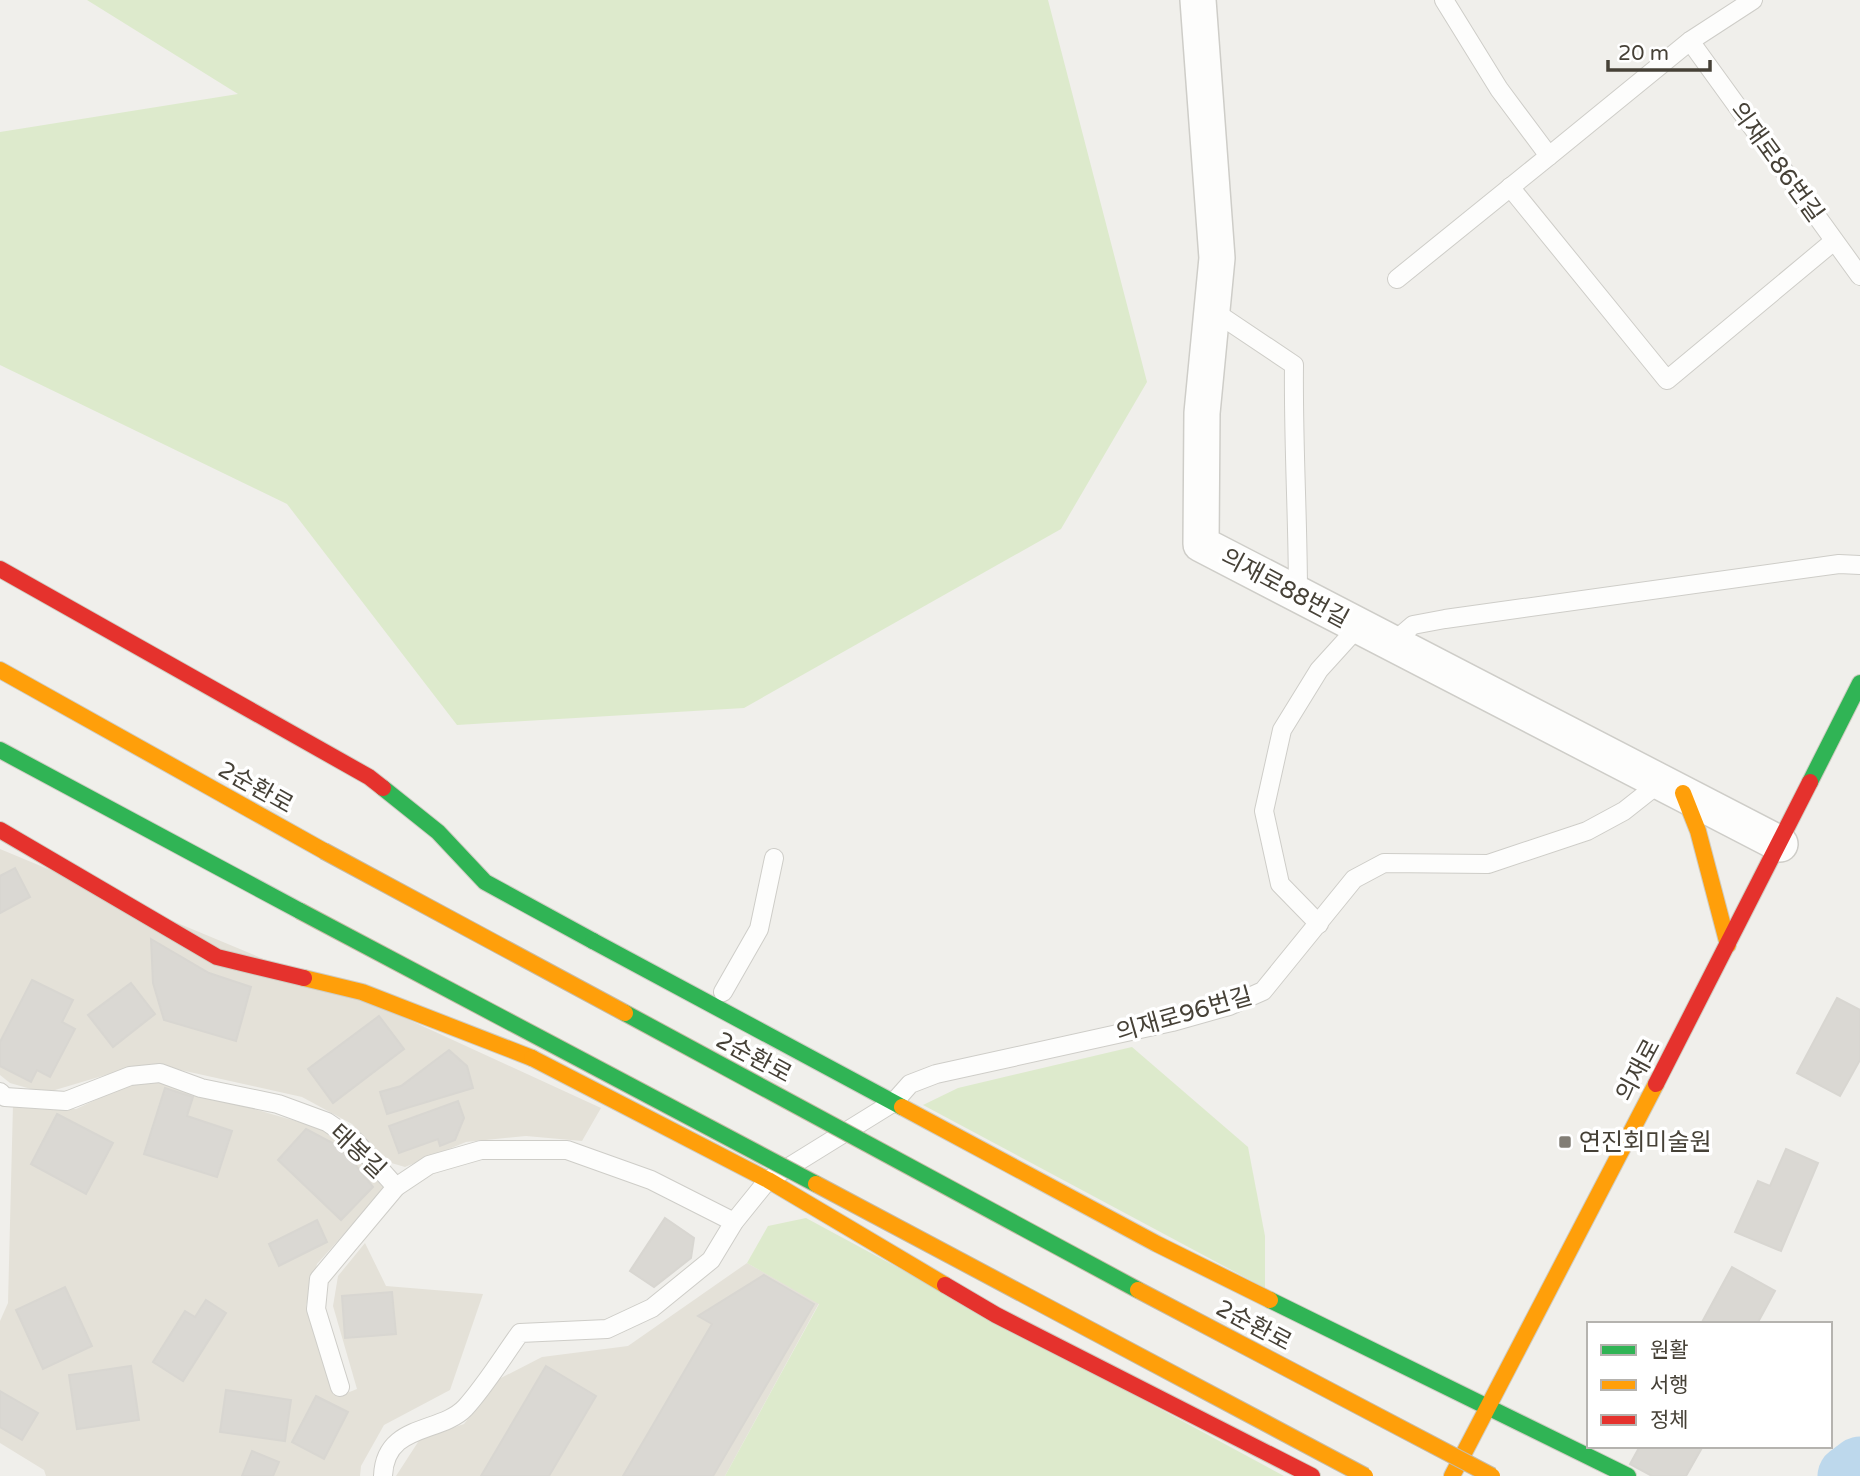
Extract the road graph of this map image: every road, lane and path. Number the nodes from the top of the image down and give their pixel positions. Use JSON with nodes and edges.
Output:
{"nodes":[{"id":1,"x":1198,"y":0,"type":"edge"},
{"id":2,"x":1444,"y":0,"type":"edge"},
{"id":3,"x":1753,"y":0,"type":"edge"},
{"id":4,"x":1690,"y":41,"type":"junction"},
{"id":5,"x":1549,"y":156,"type":"junction"},
{"id":6,"x":1510,"y":187,"type":"junction"},
{"id":7,"x":1834,"y":241,"type":"junction"},
{"id":8,"x":1860,"y":276,"type":"edge"},
{"id":9,"x":1397,"y":279,"type":"dead end"},
{"id":10,"x":1212,"y":310,"type":"junction"},
{"id":11,"x":1860,"y":565,"type":"edge"},
{"id":12,"x":0,"y":569,"type":"edge"},
{"id":13,"x":1297,"y":595,"type":"junction"},
{"id":14,"x":1358,"y":627,"type":"junction"},
{"id":15,"x":1392,"y":643,"type":"junction"},
{"id":16,"x":0,"y":670,"type":"edge"},
{"id":17,"x":1860,"y":683,"type":"edge"},
{"id":18,"x":0,"y":750,"type":"edge"},
{"id":19,"x":1673,"y":787,"type":"junction"},
{"id":20,"x":0,"y":830,"type":"edge"},
{"id":21,"x":1780,"y":844,"type":"junction"},
{"id":22,"x":774,"y":859,"type":"dead end"},
{"id":23,"x":1320,"y":924,"type":"junction"},
{"id":24,"x":1728,"y":945,"type":"junction"},
{"id":25,"x":673,"y":966,"type":"dead end"},
{"id":26,"x":723,"y":992,"type":"junction"},
{"id":27,"x":0,"y":1092,"type":"edge"},
{"id":28,"x":900,"y":1096,"type":"junction"},
{"id":29,"x":768,"y":1180,"type":"junction"},
{"id":30,"x":396,"y":1187,"type":"junction"},
{"id":31,"x":734,"y":1222,"type":"junction"},
{"id":32,"x":340,"y":1387,"type":"dead end"},
{"id":33,"x":1488,"y":1407,"type":"junction"},
{"id":34,"x":383,"y":1476,"type":"edge"},
{"id":35,"x":1312,"y":1476,"type":"edge"},
{"id":36,"x":1365,"y":1476,"type":"edge"},
{"id":37,"x":1452,"y":1476,"type":"edge"},
{"id":38,"x":1492,"y":1476,"type":"edge"},
{"id":39,"x":1628,"y":1476,"type":"edge"}],
"edges":[{"from":1,"to":10,"type":"street","name":"의재로88번길"},
{"from":2,"to":5,"type":"lane"},
{"from":3,"to":4,"type":"lane"},
{"from":4,"to":5,"type":"lane"},
{"from":4,"to":7,"type":"lane","name":"의재로86번길"},
{"from":5,"to":6,"type":"lane"},
{"from":6,"to":7,"type":"lane"},
{"from":6,"to":9,"type":"lane"},
{"from":7,"to":8,"type":"lane","name":"의재로86번길"},
{"from":10,"to":13,"type":"lane"},
{"from":10,"to":13,"type":"street","name":"의재로88번길"},
{"from":11,"to":15,"type":"lane"},
{"from":12,"to":28,"type":"main road"},
{"from":13,"to":14,"type":"street","name":"의재로88번길"},
{"from":14,"to":15,"type":"street","name":"의재로88번길"},
{"from":14,"to":23,"type":"lane"},
{"from":15,"to":19,"type":"street","name":"의재로88번길"},
{"from":16,"to":38,"type":"main road","name":"2순환로","bridge":true},
{"from":17,"to":21,"type":"main road","name":"의재로"},
{"from":18,"to":36,"type":"main road","bridge":true},
{"from":19,"to":21,"type":"street","name":"의재로88번길"},
{"from":19,"to":23,"type":"lane","name":"의재로96번길"},
{"from":19,"to":24,"type":"main road"},
{"from":20,"to":29,"type":"main road"},
{"from":21,"to":24,"type":"main road","name":"의재로"},
{"from":22,"to":26,"type":"lane"},
{"from":23,"to":28,"type":"lane","name":"의재로96번길"},
{"from":24,"to":33,"type":"main road","name":"의재로"},
{"from":25,"to":26,"type":"lane"},
{"from":26,"to":28,"type":"lane"},
{"from":27,"to":30,"type":"lane","name":"태봉길"},
{"from":28,"to":29,"type":"lane","name":"의재로96번길"},
{"from":28,"to":33,"type":"main road"},
{"from":29,"to":31,"type":"lane"},
{"from":29,"to":35,"type":"main road"},
{"from":30,"to":31,"type":"lane","name":"태봉길"},
{"from":30,"to":32,"type":"lane"},
{"from":31,"to":34,"type":"lane"},
{"from":33,"to":37,"type":"main road","name":"의재로"},
{"from":33,"to":39,"type":"main road"}]}
